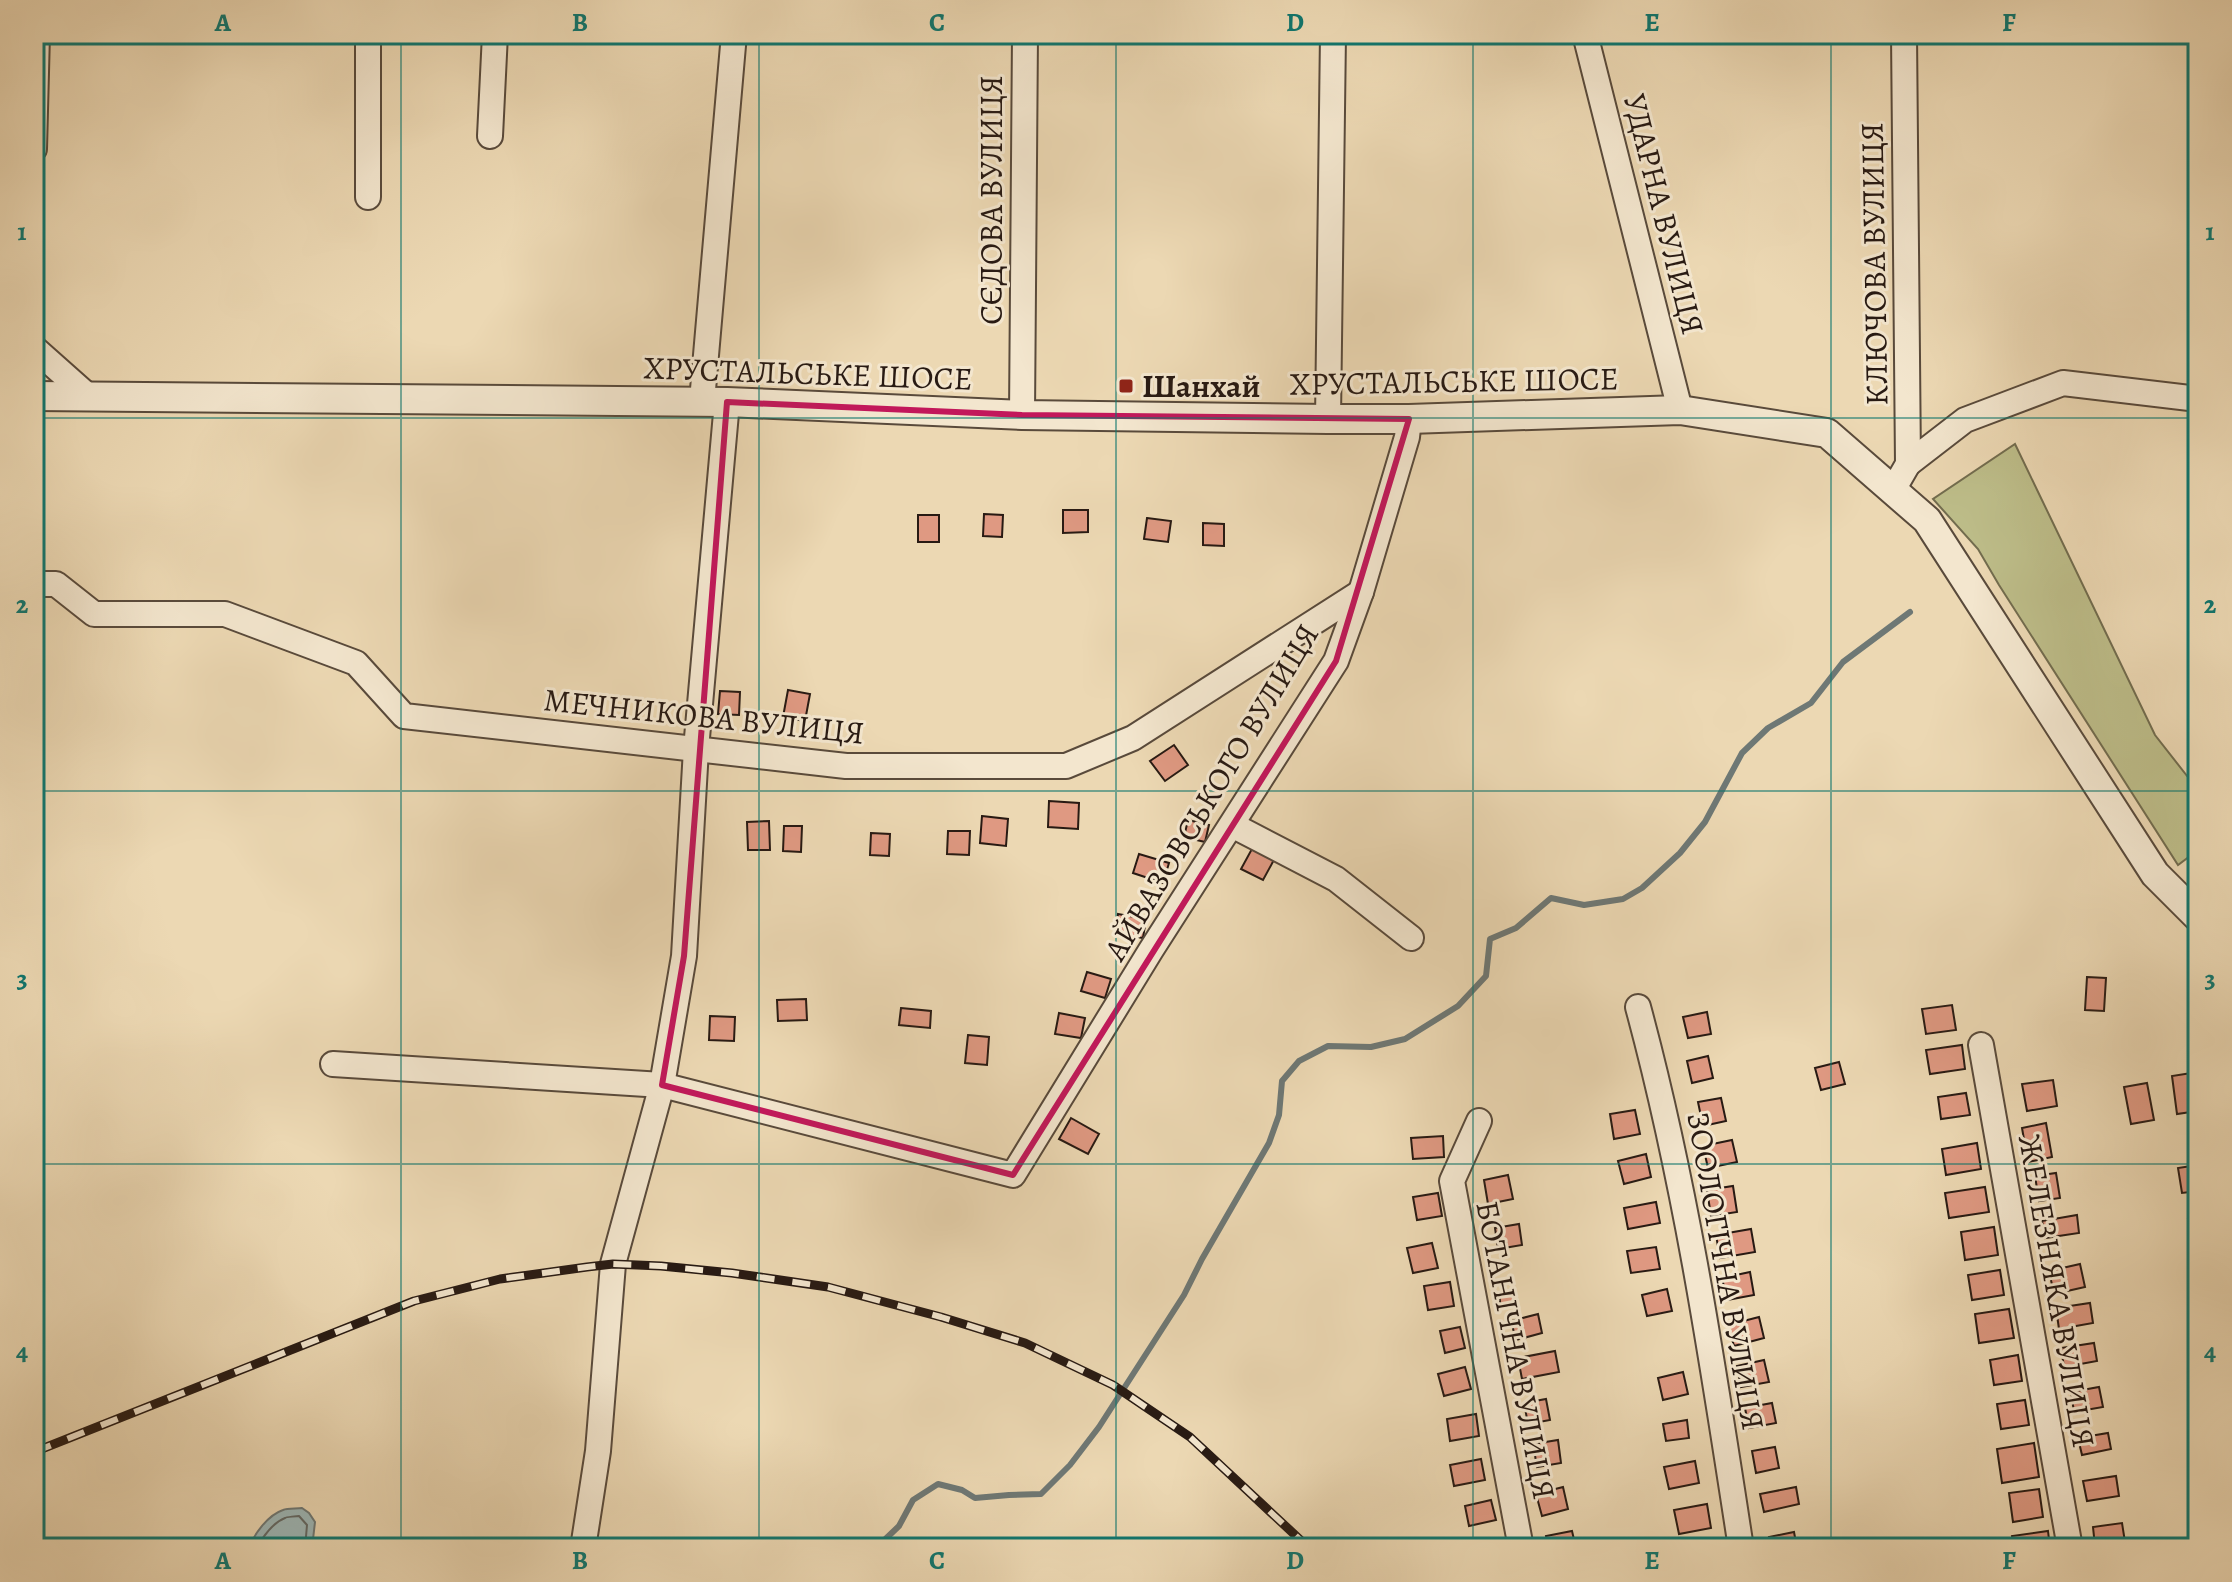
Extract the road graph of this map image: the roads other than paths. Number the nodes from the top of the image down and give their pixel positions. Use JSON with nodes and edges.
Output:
{"nodes":[{"id":1,"x":37,"y":34,"type":"edge"},
{"id":2,"x":368,"y":34,"type":"edge"},
{"id":3,"x":495,"y":34,"type":"edge"},
{"id":4,"x":734,"y":34,"type":"edge"},
{"id":5,"x":1025,"y":34,"type":"edge"},
{"id":6,"x":1333,"y":34,"type":"edge"},
{"id":7,"x":1585,"y":34,"type":"edge"},
{"id":8,"x":1904,"y":34,"type":"edge"},
{"id":9,"x":490,"y":136,"type":"dead end"},
{"id":10,"x":34,"y":149,"type":"edge"},
{"id":11,"x":368,"y":197,"type":"dead end"},
{"id":12,"x":34,"y":348,"type":"edge"},
{"id":13,"x":34,"y":396,"type":"edge"},
{"id":14,"x":88,"y":396,"type":"junction"},
{"id":15,"x":2198,"y":399,"type":"edge"},
{"id":16,"x":714,"y":401,"type":"junction"},
{"id":17,"x":1680,"y":410,"type":"junction"},
{"id":18,"x":1022,"y":415,"type":"junction"},
{"id":19,"x":1328,"y":419,"type":"junction"},
{"id":20,"x":1409,"y":419,"type":"junction"},
{"id":21,"x":1908,"y":464,"type":"junction"},
{"id":22,"x":1893,"y":490,"type":"junction"},
{"id":23,"x":34,"y":584,"type":"edge"},
{"id":24,"x":1361,"y":592,"type":"junction"},
{"id":25,"x":696,"y":749,"type":"junction"},
{"id":26,"x":1232,"y":825,"type":"junction"},
{"id":27,"x":2198,"y":917,"type":"edge"},
{"id":28,"x":1411,"y":938,"type":"dead end"},
{"id":29,"x":1638,"y":1007,"type":"dead end"},
{"id":30,"x":1981,"y":1045,"type":"dead end"},
{"id":31,"x":333,"y":1064,"type":"dead end"},
{"id":32,"x":662,"y":1085,"type":"junction"},
{"id":33,"x":1479,"y":1121,"type":"dead end"},
{"id":34,"x":583,"y":1548,"type":"edge"},
{"id":35,"x":1521,"y":1548,"type":"edge"},
{"id":36,"x":1741,"y":1548,"type":"edge"},
{"id":37,"x":2070,"y":1548,"type":"edge"}],
"edges":[{"from":1,"to":10,"type":"street"},
{"from":2,"to":11,"type":"street"},
{"from":3,"to":9,"type":"street"},
{"from":4,"to":16,"type":"street"},
{"from":5,"to":18,"type":"street","name":"СЄДОВА ВУЛИЦЯ"},
{"from":6,"to":19,"type":"street"},
{"from":7,"to":17,"type":"street","name":"УДАРНА ВУЛИЦЯ"},
{"from":8,"to":21,"type":"street","name":"КЛЮЧОВА ВУЛИЦЯ"},
{"from":12,"to":14,"type":"street"},
{"from":13,"to":14,"type":"street","name":"ХРУСТАЛЬСЬКЕ ШОСЕ"},
{"from":14,"to":16,"type":"street","name":"ХРУСТАЛЬСЬКЕ ШОСЕ"},
{"from":15,"to":21,"type":"street"},
{"from":16,"to":18,"type":"street","name":"ХРУСТАЛЬСЬКЕ ШОСЕ"},
{"from":16,"to":25,"type":"street"},
{"from":17,"to":20,"type":"street","name":"ХРУСТАЛЬСЬКЕ ШОСЕ"},
{"from":17,"to":22,"type":"street","name":"ХРУСТАЛЬСЬКЕ ШОСЕ"},
{"from":18,"to":19,"type":"street","name":"ХРУСТАЛЬСЬКЕ ШОСЕ"},
{"from":19,"to":20,"type":"street","name":"ХРУСТАЛЬСЬКЕ ШОСЕ"},
{"from":20,"to":24,"type":"street","name":"АЙВАЗОВСЬКОГО ВУЛИЦЯ"},
{"from":21,"to":22,"type":"street"},
{"from":22,"to":27,"type":"street","name":"ХРУСТАЛЬСЬКЕ ШОСЕ"},
{"from":23,"to":25,"type":"street","name":"МЕЧНИКОВА ВУЛИЦЯ"},
{"from":24,"to":25,"type":"street","name":"МЕЧНИКОВА ВУЛИЦЯ"},
{"from":24,"to":26,"type":"street","name":"АЙВАЗОВСЬКОГО ВУЛИЦЯ"},
{"from":25,"to":32,"type":"street"},
{"from":26,"to":28,"type":"street"},
{"from":26,"to":32,"type":"street","name":"АЙВАЗОВСЬКОГО ВУЛИЦЯ"},
{"from":29,"to":36,"type":"street","name":"ЗООЛОГІЧНА ВУЛИЦЯ"},
{"from":30,"to":37,"type":"street","name":"ЖЕЛЕЗНЯКА ВУЛИЦЯ"},
{"from":31,"to":32,"type":"street"},
{"from":32,"to":34,"type":"street"},
{"from":33,"to":35,"type":"street","name":"БОТАНІЧНА ВУЛИЦЯ"}]}
